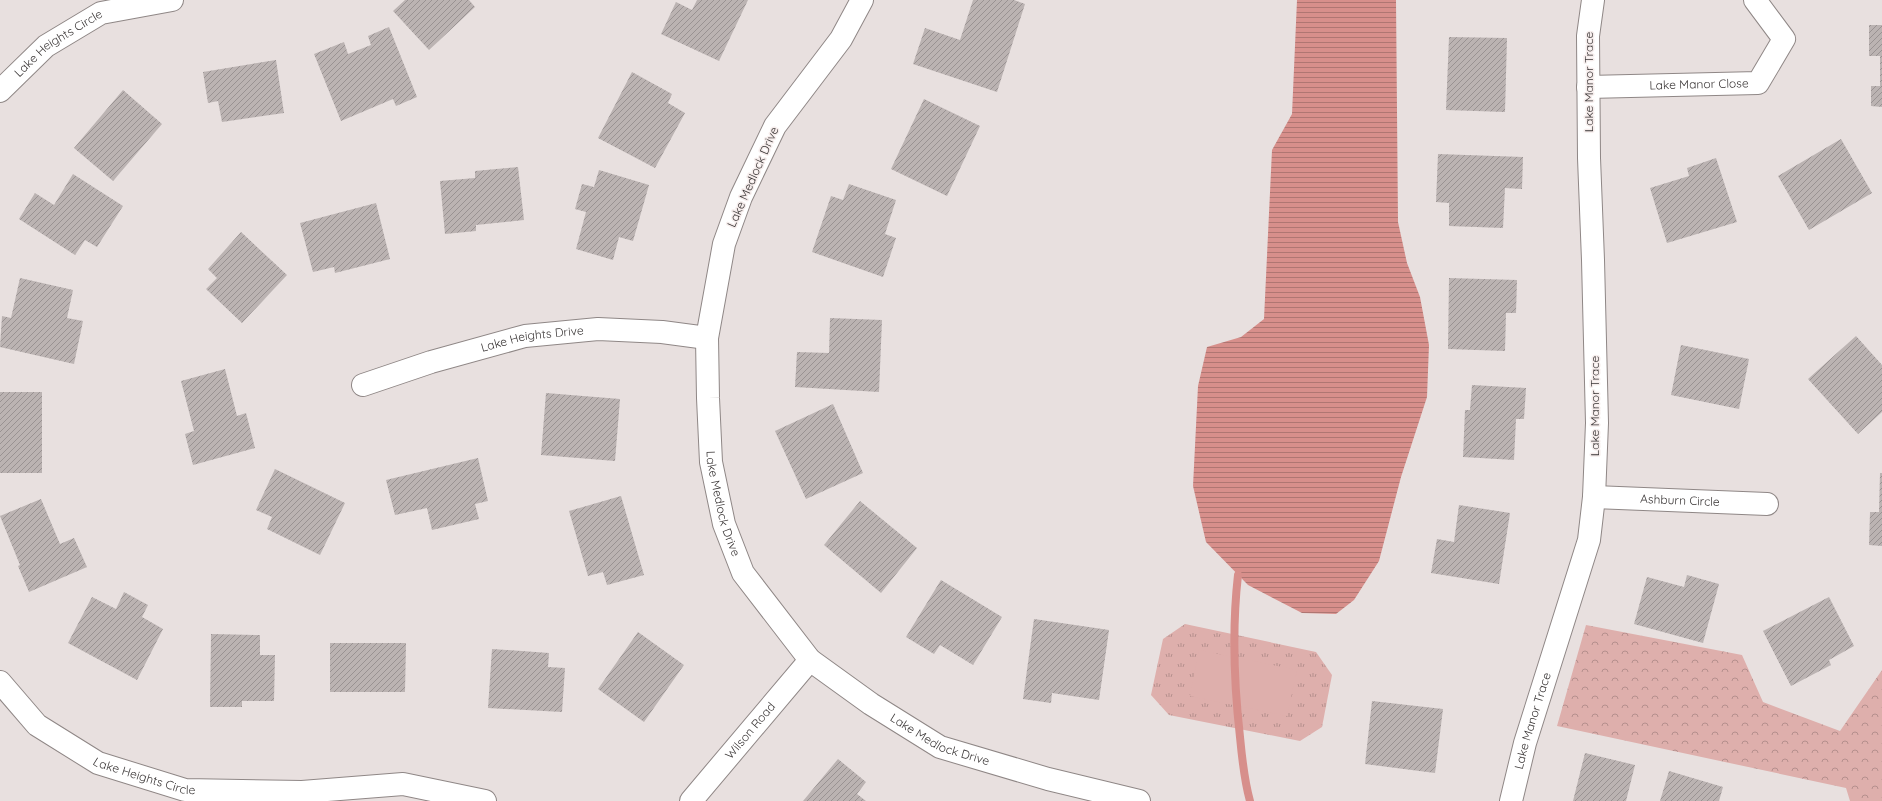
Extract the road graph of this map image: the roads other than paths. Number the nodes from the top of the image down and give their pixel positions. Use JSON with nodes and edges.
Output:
{"nodes":[{"id":1,"x":172,"y":0,"type":"edge"},
{"id":2,"x":862,"y":0,"type":"edge"},
{"id":3,"x":1593,"y":0,"type":"edge"},
{"id":4,"x":1755,"y":0,"type":"edge"},
{"id":5,"x":1588,"y":87,"type":"junction"},
{"id":6,"x":0,"y":90,"type":"edge"},
{"id":7,"x":708,"y":338,"type":"junction"},
{"id":8,"x":363,"y":385,"type":"dead end"},
{"id":9,"x":1594,"y":497,"type":"junction"},
{"id":10,"x":1767,"y":504,"type":"dead end"},
{"id":11,"x":810,"y":660,"type":"junction"},
{"id":12,"x":0,"y":682,"type":"edge"},
{"id":13,"x":485,"y":801,"type":"edge"},
{"id":14,"x":691,"y":801,"type":"edge"},
{"id":15,"x":1139,"y":801,"type":"edge"},
{"id":16,"x":1511,"y":801,"type":"edge"}],
"edges":[{"from":1,"to":6,"type":"street","name":"Lake Heights Circle"},
{"from":2,"to":7,"type":"street","name":"Lake Medlock Drive"},
{"from":3,"to":5,"type":"street","name":"Lake Manor Trace"},
{"from":4,"to":5,"type":"street","name":"Lake Manor Close"},
{"from":5,"to":9,"type":"street","name":"Lake Manor Trace"},
{"from":7,"to":8,"type":"street","name":"Lake Heights Drive"},
{"from":7,"to":11,"type":"street","name":"Lake Medlock Drive"},
{"from":9,"to":10,"type":"street","name":"Ashburn Circle"},
{"from":9,"to":16,"type":"street","name":"Lake Manor Trace"},
{"from":11,"to":14,"type":"street","name":"Wilson Road"},
{"from":11,"to":15,"type":"street","name":"Lake Medlock Drive"},
{"from":12,"to":13,"type":"street","name":"Lake Heights Circle"}]}
